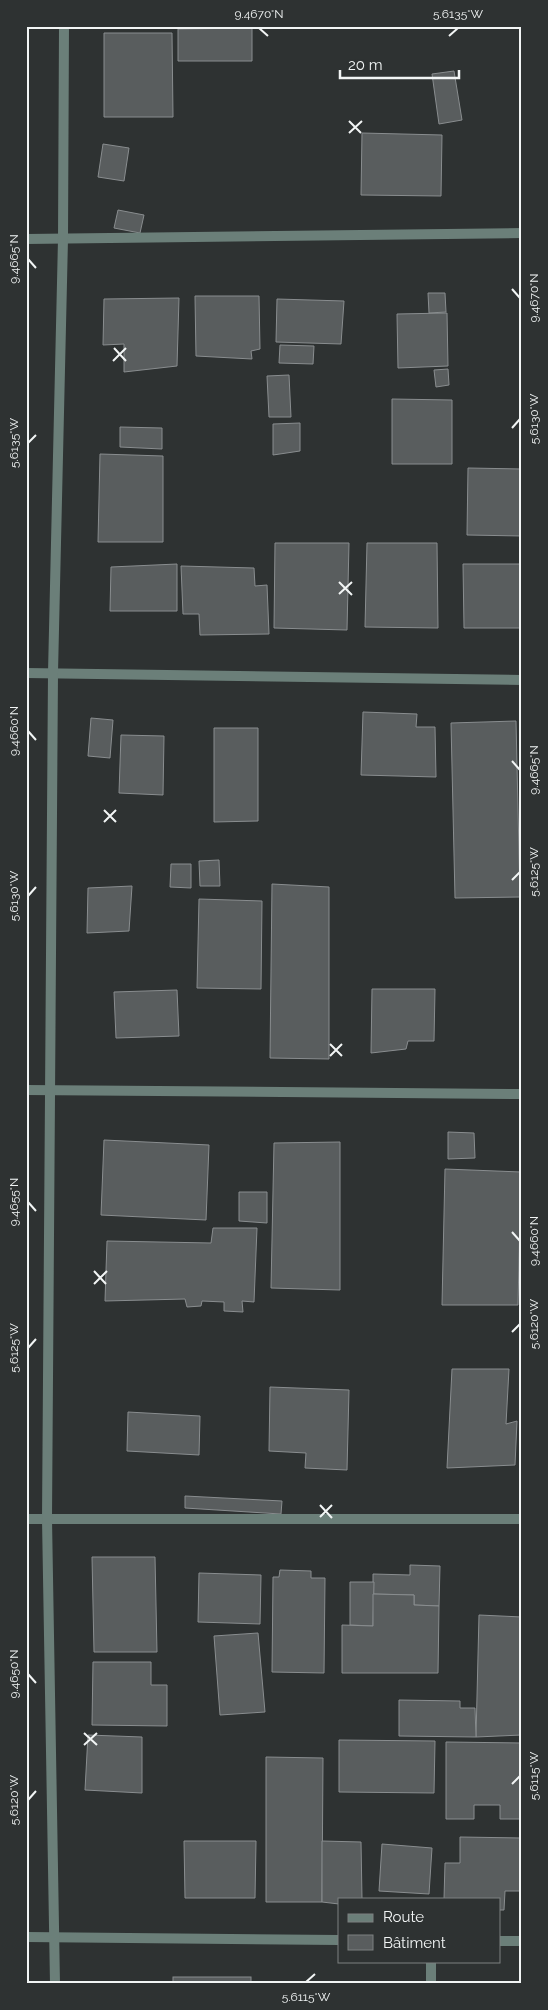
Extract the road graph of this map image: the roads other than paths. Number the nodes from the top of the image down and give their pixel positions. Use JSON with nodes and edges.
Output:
{"nodes":[{"id":1,"x":64,"y":26,"type":"edge"},
{"id":2,"x":522,"y":233,"type":"edge"},
{"id":3,"x":26,"y":239,"type":"edge"},
{"id":4,"x":63,"y":239,"type":"junction"},
{"id":5,"x":26,"y":673,"type":"edge"},
{"id":6,"x":53,"y":674,"type":"junction"},
{"id":7,"x":522,"y":680,"type":"edge"},
{"id":8,"x":26,"y":1090,"type":"edge"},
{"id":9,"x":51,"y":1090,"type":"junction"},
{"id":10,"x":522,"y":1094,"type":"edge"},
{"id":11,"x":26,"y":1519,"type":"edge"},
{"id":12,"x":47,"y":1519,"type":"junction"},
{"id":13,"x":522,"y":1519,"type":"edge"},
{"id":14,"x":26,"y":1937,"type":"edge"},
{"id":15,"x":55,"y":1937,"type":"junction"},
{"id":16,"x":338,"y":1940,"type":"edge"},
{"id":17,"x":500,"y":1941,"type":"edge"},
{"id":18,"x":522,"y":1941,"type":"edge"},
{"id":19,"x":431,"y":1962,"type":"edge"},
{"id":20,"x":55,"y":1984,"type":"edge"},
{"id":21,"x":431,"y":1984,"type":"edge"}],
"edges":[{"from":1,"to":4,"type":"street"},
{"from":2,"to":4,"type":"street"},
{"from":3,"to":4,"type":"street"},
{"from":4,"to":6,"type":"street"},
{"from":5,"to":6,"type":"street"},
{"from":6,"to":7,"type":"street"},
{"from":6,"to":9,"type":"street"},
{"from":8,"to":9,"type":"street"},
{"from":9,"to":10,"type":"street"},
{"from":9,"to":12,"type":"street"},
{"from":11,"to":12,"type":"street"},
{"from":12,"to":13,"type":"street"},
{"from":12,"to":15,"type":"street"},
{"from":14,"to":15,"type":"street"},
{"from":15,"to":16,"type":"street"},
{"from":15,"to":20,"type":"street"},
{"from":17,"to":18,"type":"street"},
{"from":19,"to":21,"type":"street"}]}
